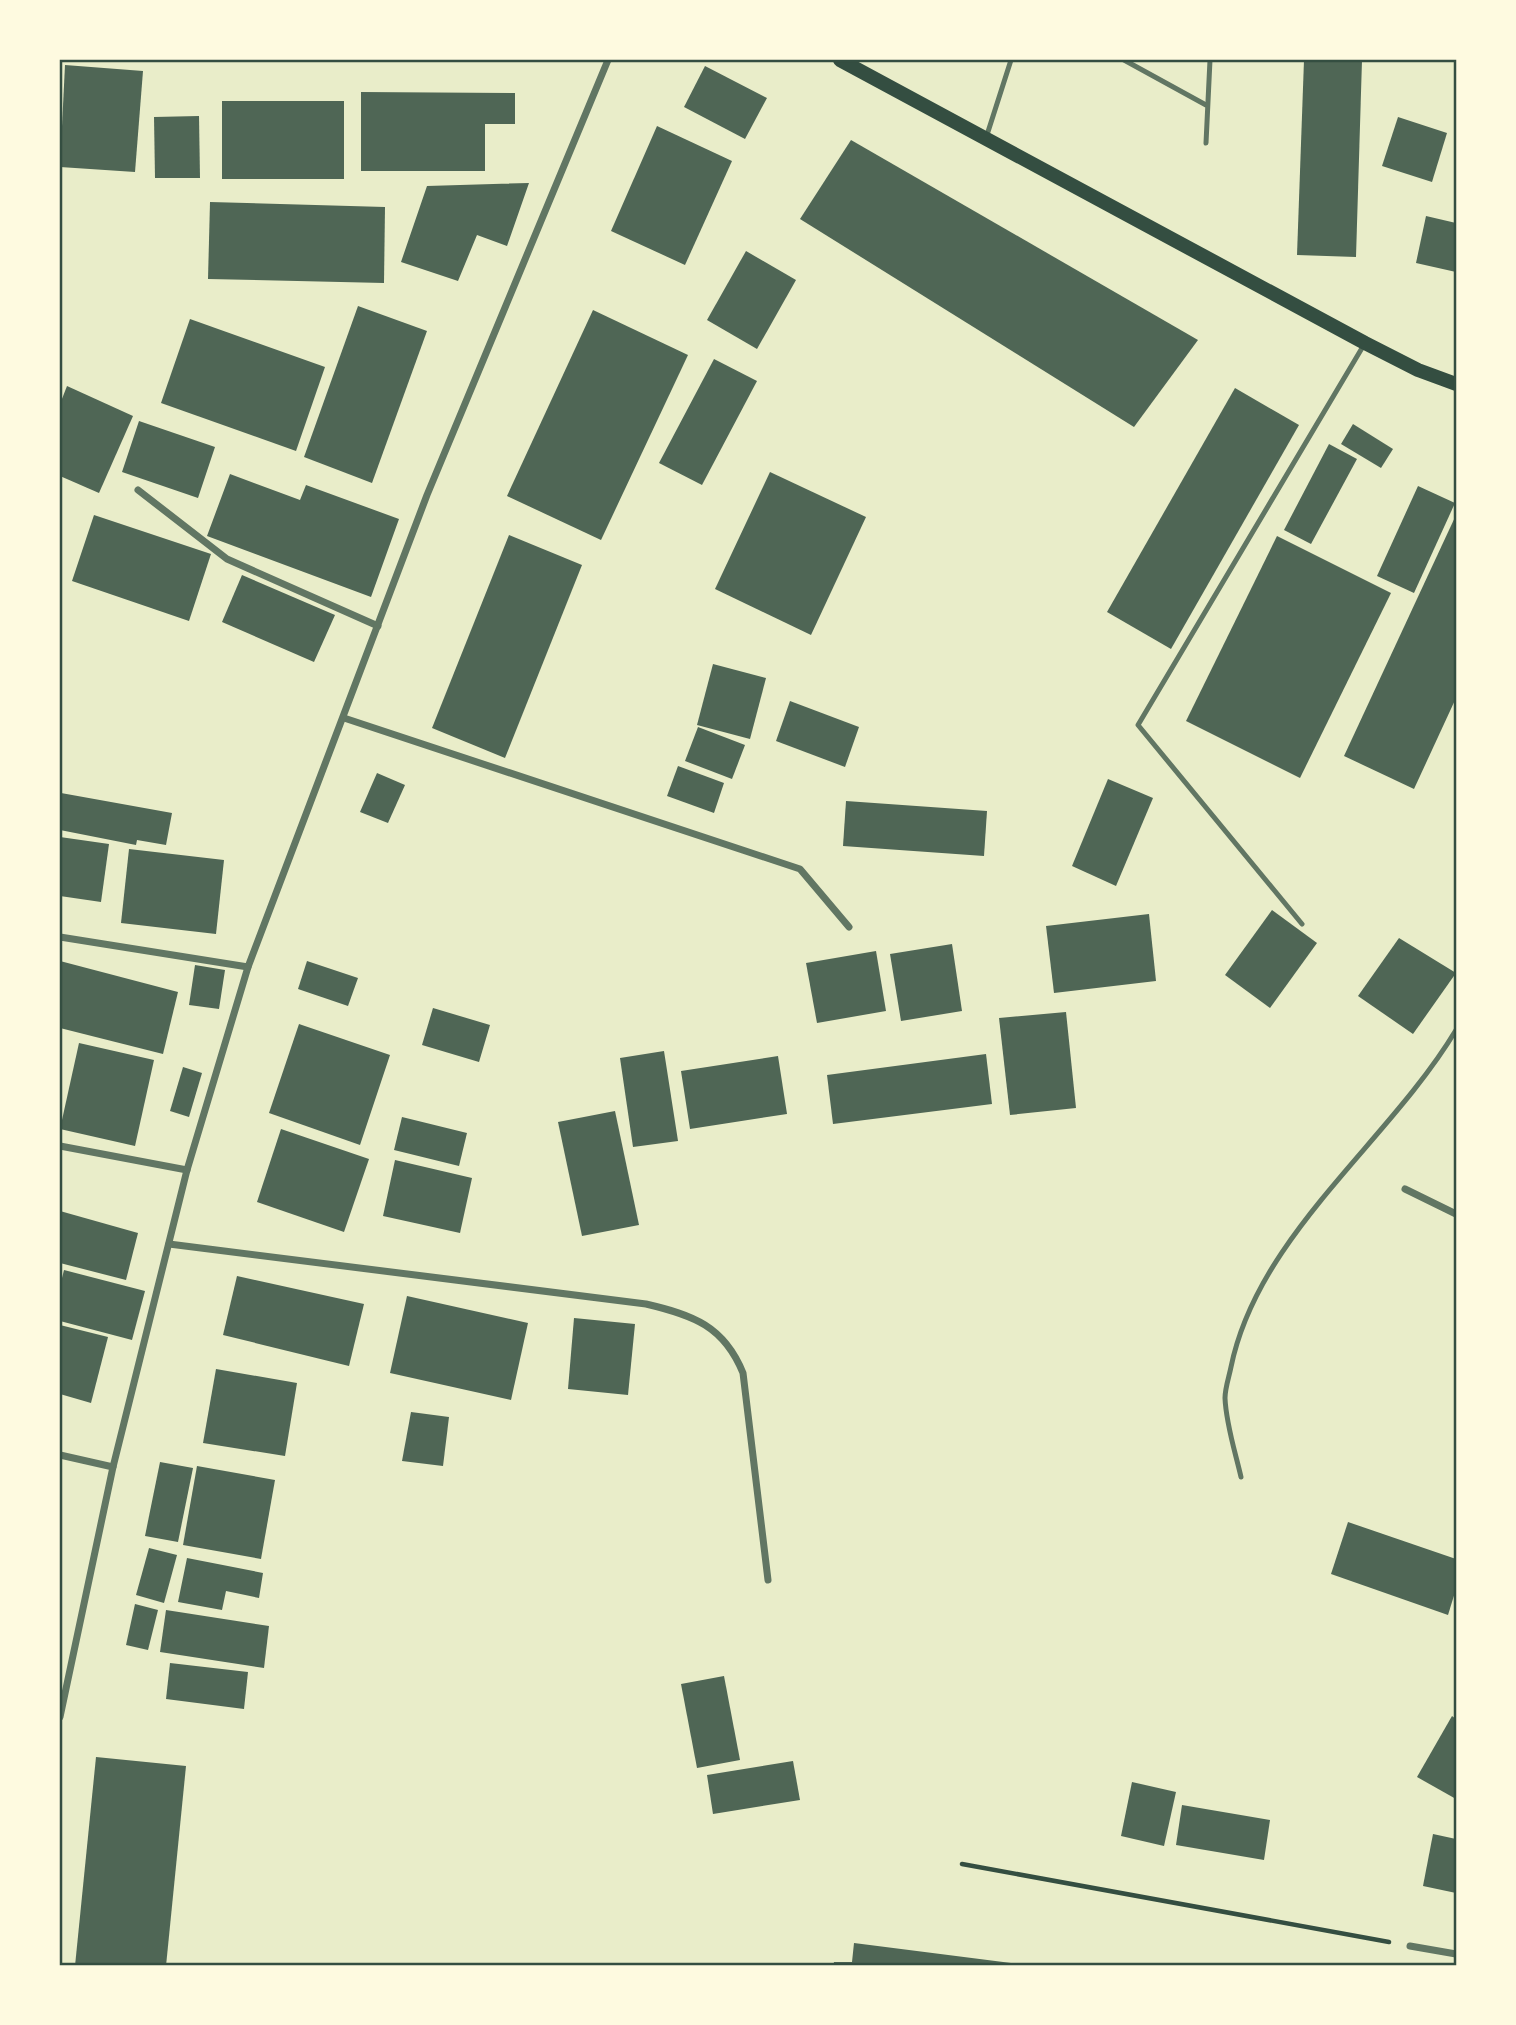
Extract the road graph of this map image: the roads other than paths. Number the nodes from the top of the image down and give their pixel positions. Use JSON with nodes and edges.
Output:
{"nodes":[{"id":1,"x":608,"y":60,"type":"edge"},
{"id":2,"x":840,"y":60,"type":"edge"},
{"id":3,"x":1011,"y":60,"type":"edge"},
{"id":4,"x":1124,"y":60,"type":"edge"},
{"id":5,"x":1210,"y":60,"type":"edge"},
{"id":6,"x":1206,"y":105,"type":"junction"},
{"id":7,"x":986,"y":138,"type":"junction"},
{"id":8,"x":1206,"y":143,"type":"dead end"},
{"id":9,"x":1365,"y":343,"type":"junction"},
{"id":10,"x":1457,"y":384,"type":"edge"},
{"id":11,"x":138,"y":490,"type":"dead end"},
{"id":12,"x":378,"y":626,"type":"junction"},
{"id":13,"x":344,"y":718,"type":"junction"},
{"id":14,"x":1302,"y":924,"type":"dead end"},
{"id":15,"x":849,"y":927,"type":"dead end"},
{"id":16,"x":60,"y":937,"type":"edge"},
{"id":17,"x":248,"y":967,"type":"junction"},
{"id":18,"x":1457,"y":1030,"type":"edge"},
{"id":19,"x":60,"y":1146,"type":"edge"},
{"id":20,"x":187,"y":1170,"type":"junction"},
{"id":21,"x":1405,"y":1189,"type":"dead end"},
{"id":22,"x":1457,"y":1214,"type":"edge"},
{"id":23,"x":169,"y":1244,"type":"junction"},
{"id":24,"x":60,"y":1455,"type":"edge"},
{"id":25,"x":113,"y":1467,"type":"junction"},
{"id":26,"x":1241,"y":1477,"type":"dead end"},
{"id":27,"x":768,"y":1580,"type":"dead end"},
{"id":28,"x":60,"y":1717,"type":"edge"},
{"id":29,"x":1410,"y":1946,"type":"road end"},
{"id":30,"x":1457,"y":1954,"type":"edge"}],
"edges":[{"from":1,"to":12,"type":"street"},
{"from":2,"to":7,"type":"main road"},
{"from":3,"to":7,"type":"lane"},
{"from":4,"to":6,"type":"lane"},
{"from":5,"to":6,"type":"lane"},
{"from":6,"to":8,"type":"lane"},
{"from":7,"to":9,"type":"main road"},
{"from":9,"to":10,"type":"main road"},
{"from":9,"to":14,"type":"lane"},
{"from":11,"to":12,"type":"street"},
{"from":12,"to":13,"type":"street"},
{"from":13,"to":15,"type":"street"},
{"from":13,"to":17,"type":"street"},
{"from":16,"to":17,"type":"street"},
{"from":17,"to":20,"type":"street"},
{"from":18,"to":26,"type":"lane"},
{"from":19,"to":20,"type":"street"},
{"from":20,"to":23,"type":"street"},
{"from":21,"to":22,"type":"street"},
{"from":23,"to":25,"type":"street"},
{"from":23,"to":27,"type":"street"},
{"from":24,"to":25,"type":"street"},
{"from":25,"to":28,"type":"street"},
{"from":29,"to":30,"type":"street"}]}
